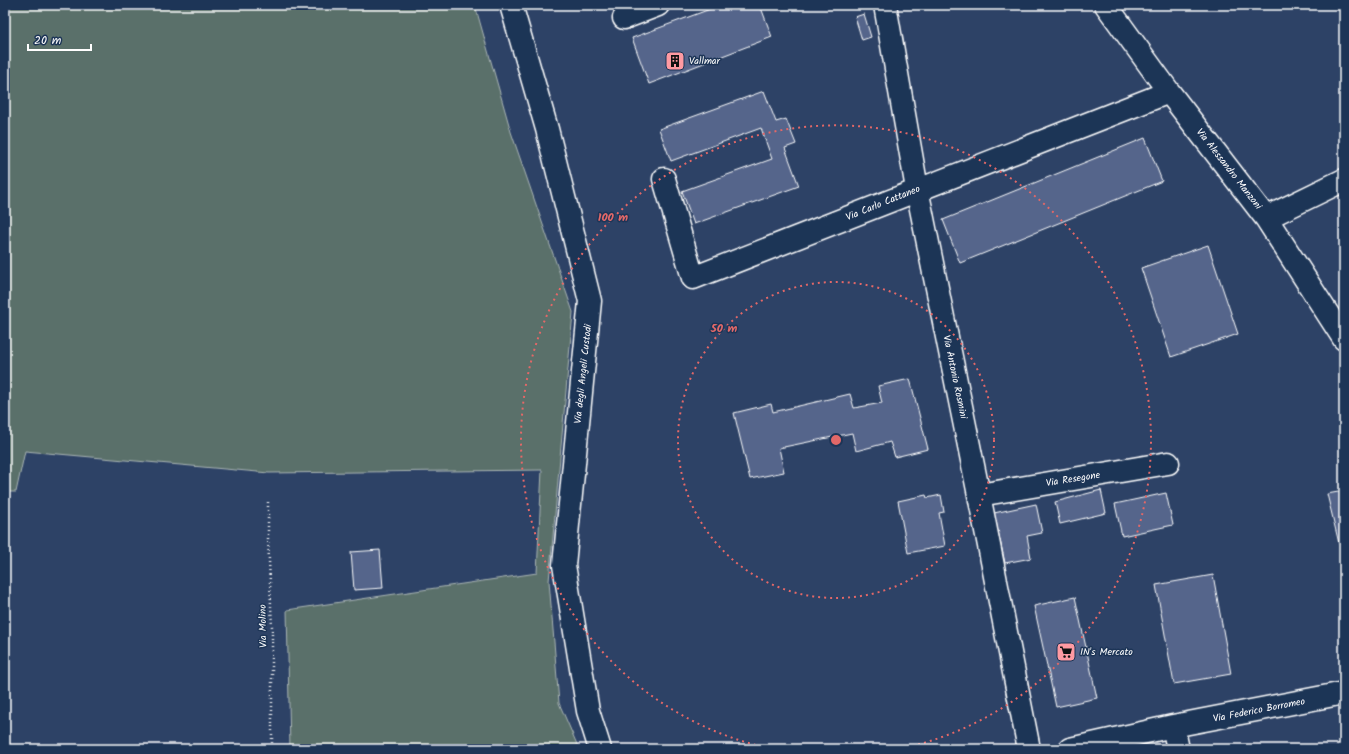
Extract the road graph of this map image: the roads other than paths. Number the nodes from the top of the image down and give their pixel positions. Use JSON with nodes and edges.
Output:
{"nodes":[{"id":1,"x":511,"y":5,"type":"edge"},
{"id":2,"x":658,"y":5,"type":"edge"},
{"id":3,"x":885,"y":5,"type":"edge"},
{"id":4,"x":1106,"y":5,"type":"edge"},
{"id":5,"x":624,"y":18,"type":"dead end"},
{"id":6,"x":1169,"y":92,"type":"junction"},
{"id":7,"x":664,"y":179,"type":"dead end"},
{"id":8,"x":1344,"y":180,"type":"edge"},
{"id":9,"x":917,"y":189,"type":"junction"},
{"id":10,"x":1266,"y":218,"type":"junction"},
{"id":11,"x":1344,"y":339,"type":"edge"},
{"id":12,"x":1168,"y":463,"type":"dead end"},
{"id":13,"x":979,"y":495,"type":"junction"},
{"id":14,"x":1344,"y":693,"type":"edge"},
{"id":15,"x":1173,"y":726,"type":"junction"},
{"id":16,"x":600,"y":749,"type":"edge"},
{"id":17,"x":1029,"y":749,"type":"edge"},
{"id":18,"x":1070,"y":749,"type":"edge"},
{"id":19,"x":1178,"y":749,"type":"edge"}],
"edges":[{"from":1,"to":16,"type":"street","name":"Via degli Angeli Custodi"},
{"from":2,"to":5,"type":"street"},
{"from":3,"to":9,"type":"street","name":"Via Antonio Rosmini"},
{"from":4,"to":6,"type":"street","name":"Via Alessandro Manzoni"},
{"from":6,"to":9,"type":"street","name":"Via Carlo Cattaneo"},
{"from":6,"to":10,"type":"street","name":"Via Alessandro Manzoni"},
{"from":7,"to":9,"type":"street","name":"Via Carlo Cattaneo"},
{"from":8,"to":10,"type":"street"},
{"from":9,"to":13,"type":"street","name":"Via Antonio Rosmini"},
{"from":10,"to":11,"type":"street","name":"Via Alessandro Manzoni"},
{"from":12,"to":13,"type":"street","name":"Via Resegone"},
{"from":13,"to":17,"type":"street","name":"Via Antonio Rosmini"},
{"from":14,"to":15,"type":"street","name":"Via Federico Borromeo"},
{"from":15,"to":18,"type":"street","name":"Via Federico Borromeo"},
{"from":15,"to":19,"type":"street"}]}
